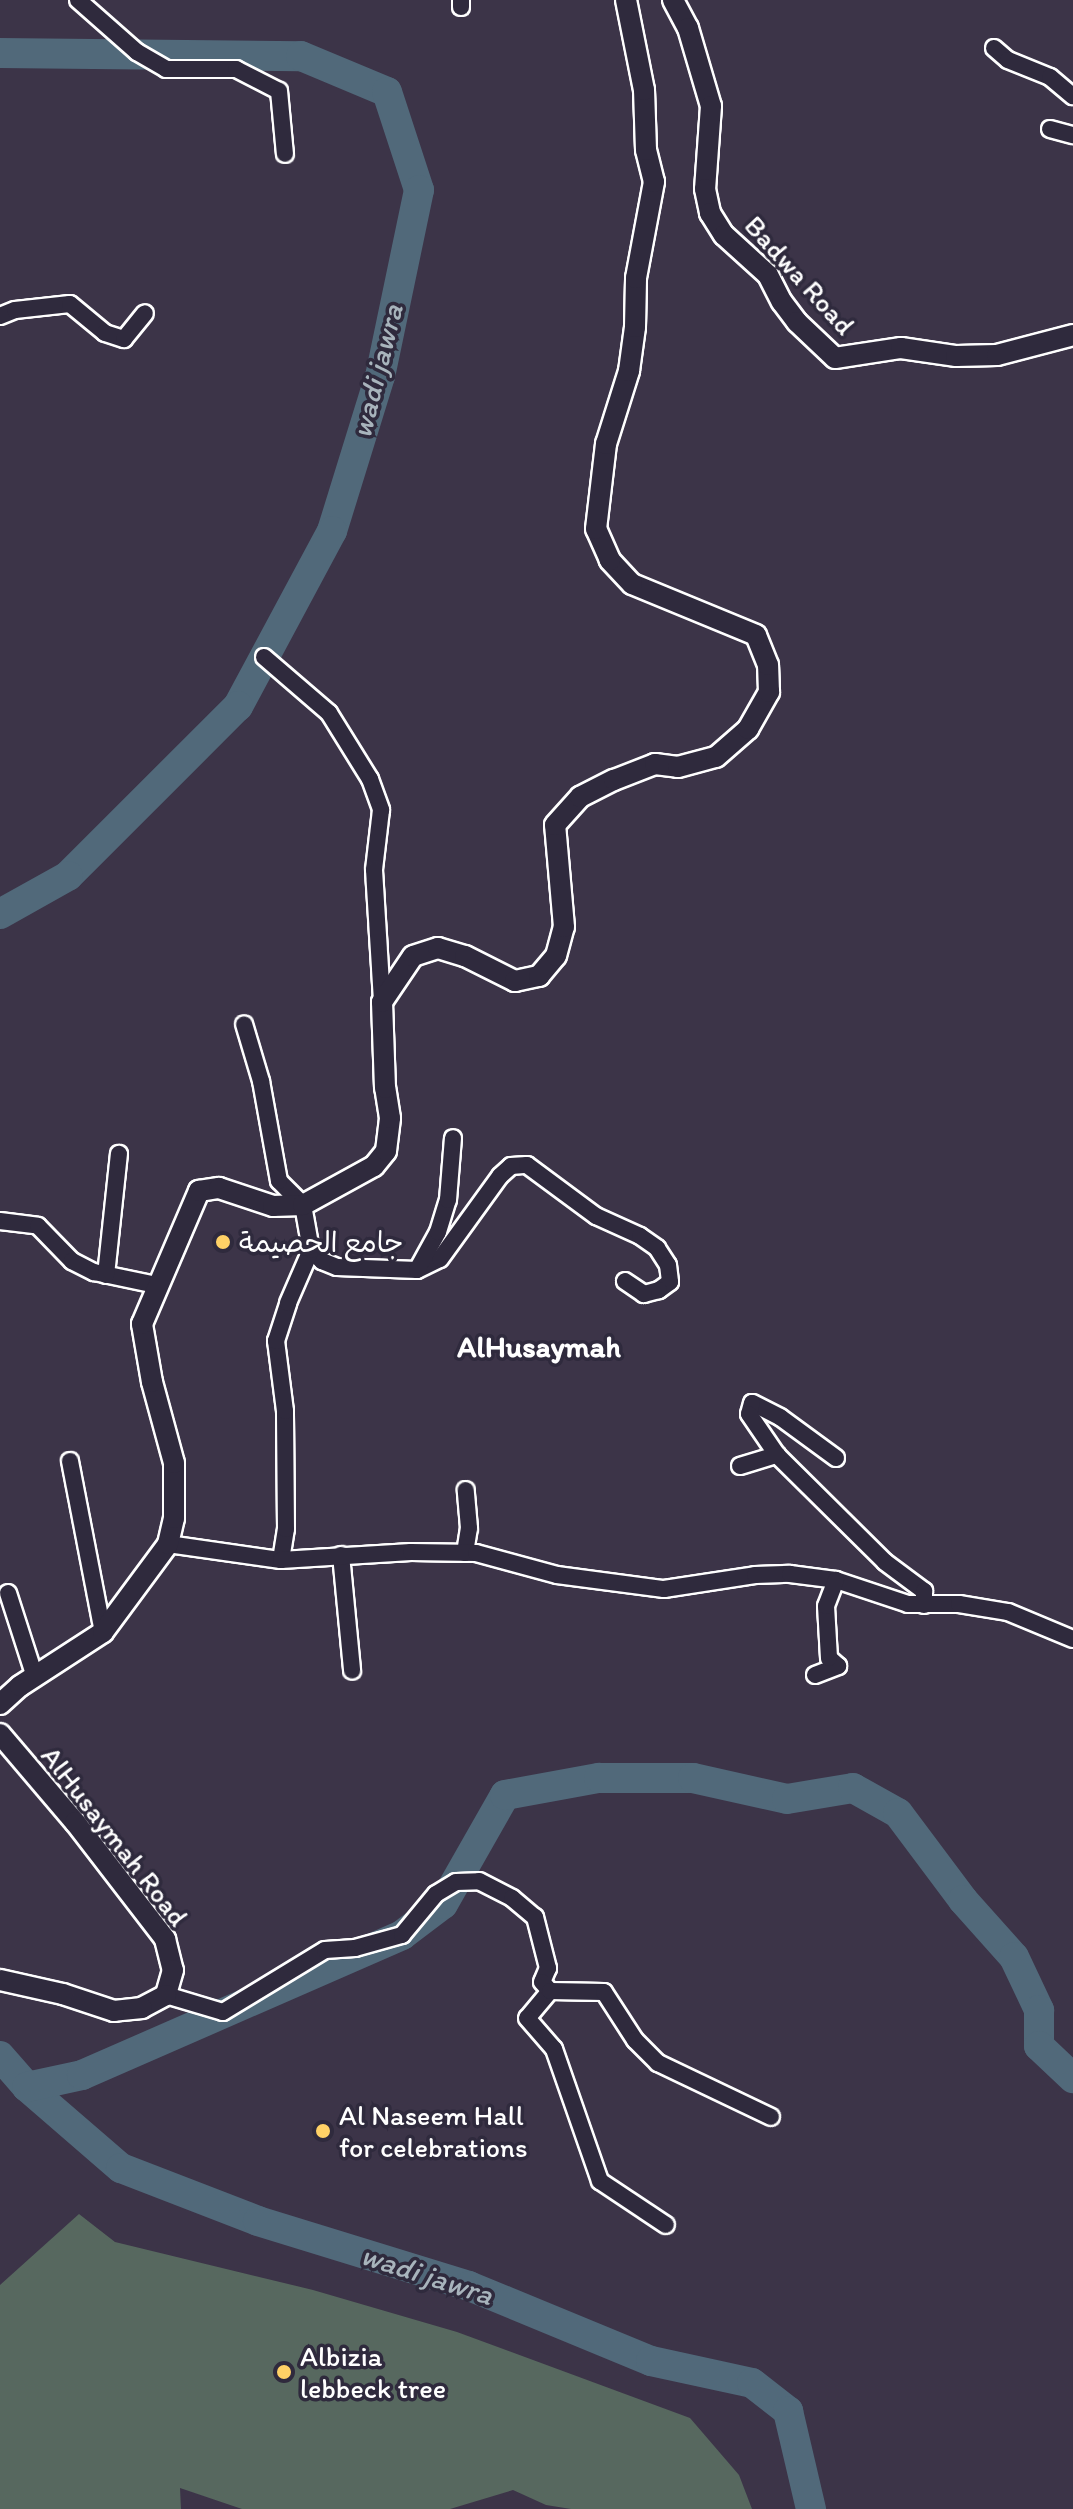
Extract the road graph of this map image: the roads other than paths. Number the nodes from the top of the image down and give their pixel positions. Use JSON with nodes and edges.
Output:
{"nodes":[{"id":1,"x":78,"y":0,"type":"edge"},
{"id":2,"x":626,"y":0,"type":"edge"},
{"id":3,"x":673,"y":0,"type":"edge"},
{"id":4,"x":994,"y":48,"type":"dead end"},
{"id":5,"x":1073,"y":96,"type":"edge"},
{"id":6,"x":1050,"y":129,"type":"dead end"},
{"id":7,"x":1073,"y":135,"type":"edge"},
{"id":8,"x":285,"y":154,"type":"dead end"},
{"id":9,"x":145,"y":313,"type":"dead end"},
{"id":10,"x":0,"y":316,"type":"edge"},
{"id":11,"x":1073,"y":335,"type":"edge"},
{"id":12,"x":264,"y":657,"type":"dead end"},
{"id":13,"x":382,"y":1002,"type":"junction"},
{"id":14,"x":244,"y":1024,"type":"dead end"},
{"id":15,"x":453,"y":1138,"type":"dead end"},
{"id":16,"x":119,"y":1154,"type":"dead end"},
{"id":17,"x":303,"y":1205,"type":"junction"},
{"id":18,"x":0,"y":1221,"type":"edge"},
{"id":19,"x":311,"y":1250,"type":"junction"},
{"id":20,"x":417,"y":1270,"type":"junction"},
{"id":21,"x":106,"y":1275,"type":"junction"},
{"id":22,"x":625,"y":1281,"type":"dead end"},
{"id":23,"x":156,"y":1285,"type":"junction"},
{"id":24,"x":777,"y":1455,"type":"junction"},
{"id":25,"x":836,"y":1458,"type":"dead end"},
{"id":26,"x":70,"y":1461,"type":"dead end"},
{"id":27,"x":740,"y":1466,"type":"dead end"},
{"id":28,"x":466,"y":1490,"type":"dead end"},
{"id":29,"x":168,"y":1544,"type":"junction"},
{"id":30,"x":465,"y":1553,"type":"junction"},
{"id":31,"x":341,"y":1555,"type":"junction"},
{"id":32,"x":281,"y":1560,"type":"junction"},
{"id":33,"x":836,"y":1580,"type":"junction"},
{"id":34,"x":8,"y":1593,"type":"dead end"},
{"id":35,"x":924,"y":1605,"type":"junction"},
{"id":36,"x":103,"y":1632,"type":"junction"},
{"id":37,"x":1073,"y":1639,"type":"edge"},
{"id":38,"x":352,"y":1670,"type":"dead end"},
{"id":39,"x":815,"y":1675,"type":"dead end"},
{"id":40,"x":35,"y":1677,"type":"junction"},
{"id":41,"x":0,"y":1704,"type":"edge"},
{"id":42,"x":0,"y":1734,"type":"edge"},
{"id":43,"x":0,"y":1980,"type":"edge"},
{"id":44,"x":550,"y":1991,"type":"junction"},
{"id":45,"x":166,"y":1995,"type":"junction"},
{"id":46,"x":771,"y":2117,"type":"dead end"},
{"id":47,"x":666,"y":2225,"type":"dead end"}],
"edges":[{"from":1,"to":8,"type":"street"},
{"from":2,"to":13,"type":"street"},
{"from":3,"to":11,"type":"street","name":"Badwa Road"},
{"from":4,"to":5,"type":"street"},
{"from":6,"to":7,"type":"street"},
{"from":9,"to":10,"type":"street"},
{"from":12,"to":13,"type":"street"},
{"from":13,"to":17,"type":"street"},
{"from":14,"to":17,"type":"street"},
{"from":15,"to":20,"type":"street"},
{"from":16,"to":21,"type":"street"},
{"from":17,"to":19,"type":"street"},
{"from":17,"to":23,"type":"street"},
{"from":18,"to":21,"type":"street"},
{"from":19,"to":20,"type":"street"},
{"from":19,"to":32,"type":"street"},
{"from":20,"to":22,"type":"street"},
{"from":21,"to":23,"type":"street"},
{"from":23,"to":29,"type":"street"},
{"from":24,"to":25,"type":"street"},
{"from":24,"to":27,"type":"street"},
{"from":24,"to":35,"type":"street"},
{"from":26,"to":36,"type":"street"},
{"from":28,"to":30,"type":"street"},
{"from":29,"to":32,"type":"street"},
{"from":29,"to":36,"type":"street"},
{"from":30,"to":31,"type":"street"},
{"from":30,"to":33,"type":"street"},
{"from":31,"to":32,"type":"street"},
{"from":31,"to":38,"type":"street"},
{"from":33,"to":35,"type":"street"},
{"from":33,"to":39,"type":"street"},
{"from":34,"to":40,"type":"street"},
{"from":35,"to":37,"type":"street"},
{"from":36,"to":40,"type":"street"},
{"from":40,"to":41,"type":"street"},
{"from":42,"to":45,"type":"street","name":"AlHusaymah Road"},
{"from":43,"to":45,"type":"street"},
{"from":44,"to":45,"type":"street"},
{"from":44,"to":46,"type":"street"},
{"from":44,"to":47,"type":"street"}]}
